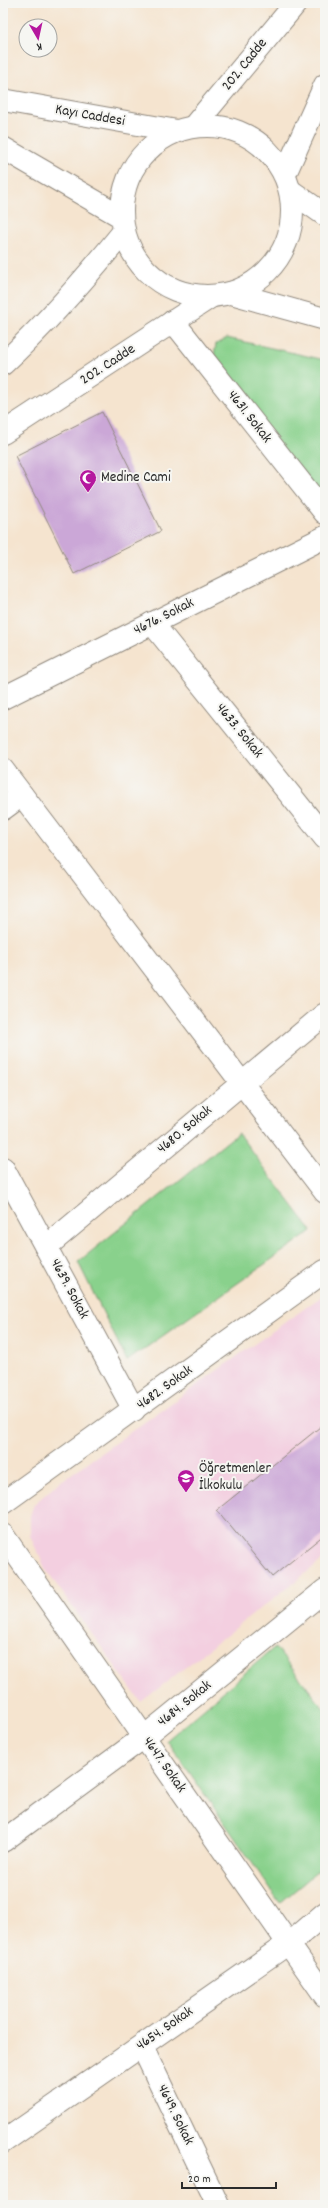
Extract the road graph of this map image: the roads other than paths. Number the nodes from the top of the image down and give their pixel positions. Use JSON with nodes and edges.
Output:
{"nodes":[{"id":1,"x":296,"y":3,"type":"edge"},
{"id":2,"x":325,"y":85,"type":"edge"},
{"id":3,"x":3,"y":100,"type":"edge"},
{"id":4,"x":186,"y":128,"type":"junction"},
{"id":5,"x":3,"y":148,"type":"edge"},
{"id":6,"x":288,"y":182,"type":"junction"},
{"id":7,"x":325,"y":215,"type":"edge"},
{"id":8,"x":123,"y":224,"type":"junction"},
{"id":9,"x":222,"y":294,"type":"junction"},
{"id":10,"x":325,"y":319,"type":"edge"},
{"id":11,"x":173,"y":322,"type":"junction"},
{"id":12,"x":3,"y":364,"type":"edge"},
{"id":13,"x":3,"y":433,"type":"edge"},
{"id":14,"x":325,"y":513,"type":"edge"},
{"id":15,"x":325,"y":537,"type":"edge"},
{"id":16,"x":152,"y":623,"type":"junction"},
{"id":17,"x":3,"y":698,"type":"edge"},
{"id":18,"x":3,"y":770,"type":"edge"},
{"id":19,"x":22,"y":795,"type":"junction"},
{"id":20,"x":3,"y":809,"type":"edge"},
{"id":21,"x":325,"y":838,"type":"edge"},
{"id":22,"x":325,"y":1014,"type":"edge"},
{"id":23,"x":242,"y":1083,"type":"junction"},
{"id":24,"x":3,"y":1168,"type":"edge"},
{"id":25,"x":325,"y":1192,"type":"edge"},
{"id":26,"x":46,"y":1247,"type":"junction"},
{"id":27,"x":325,"y":1271,"type":"edge"},
{"id":28,"x":134,"y":1410,"type":"junction"},
{"id":29,"x":3,"y":1503,"type":"edge"},
{"id":30,"x":3,"y":1535,"type":"edge"},
{"id":31,"x":325,"y":1590,"type":"edge"},
{"id":32,"x":144,"y":1737,"type":"junction"},
{"id":33,"x":3,"y":1841,"type":"edge"},
{"id":34,"x":325,"y":1913,"type":"edge"},
{"id":35,"x":288,"y":1944,"type":"junction"},
{"id":36,"x":325,"y":1996,"type":"edge"},
{"id":37,"x":142,"y":2046,"type":"junction"},
{"id":38,"x":3,"y":2142,"type":"edge"},
{"id":39,"x":218,"y":2205,"type":"edge"}],
"edges":[{"from":1,"to":4,"type":"street","name":"202. Cadde"},
{"from":2,"to":6,"type":"street"},
{"from":3,"to":4,"type":"street","name":"Kayı Caddesi"},
{"from":4,"to":6,"type":"street"},
{"from":4,"to":8,"type":"street"},
{"from":5,"to":8,"type":"street"},
{"from":6,"to":7,"type":"street"},
{"from":6,"to":9,"type":"street","name":"202. Cadde"},
{"from":8,"to":9,"type":"street"},
{"from":8,"to":12,"type":"street"},
{"from":9,"to":10,"type":"street"},
{"from":9,"to":11,"type":"street","name":"202. Cadde"},
{"from":11,"to":13,"type":"street","name":"202. Cadde"},
{"from":11,"to":14,"type":"street","name":"4631. Sokak"},
{"from":15,"to":16,"type":"street","name":"4676. Sokak"},
{"from":16,"to":17,"type":"street","name":"4676. Sokak"},
{"from":16,"to":21,"type":"street","name":"4633. Sokak"},
{"from":18,"to":19,"type":"street"},
{"from":19,"to":20,"type":"street"},
{"from":19,"to":23,"type":"street"},
{"from":22,"to":23,"type":"street","name":"4680. Sokak"},
{"from":23,"to":25,"type":"street"},
{"from":23,"to":26,"type":"street","name":"4680. Sokak"},
{"from":24,"to":26,"type":"street","name":"4639. Sokak"},
{"from":26,"to":28,"type":"street","name":"4639. Sokak"},
{"from":27,"to":28,"type":"street","name":"4682. Sokak"},
{"from":28,"to":29,"type":"street","name":"4682. Sokak"},
{"from":30,"to":32,"type":"street","name":"4647. Sokak"},
{"from":31,"to":32,"type":"street","name":"4684. Sokak"},
{"from":32,"to":33,"type":"street","name":"4684. Sokak"},
{"from":32,"to":35,"type":"street","name":"4647. Sokak"},
{"from":34,"to":35,"type":"street","name":"4654. Sokak"},
{"from":35,"to":36,"type":"street","name":"4647. Sokak"},
{"from":35,"to":37,"type":"street","name":"4654. Sokak"},
{"from":37,"to":38,"type":"street","name":"4654. Sokak"},
{"from":37,"to":39,"type":"street","name":"4649. Sokak"}]}
